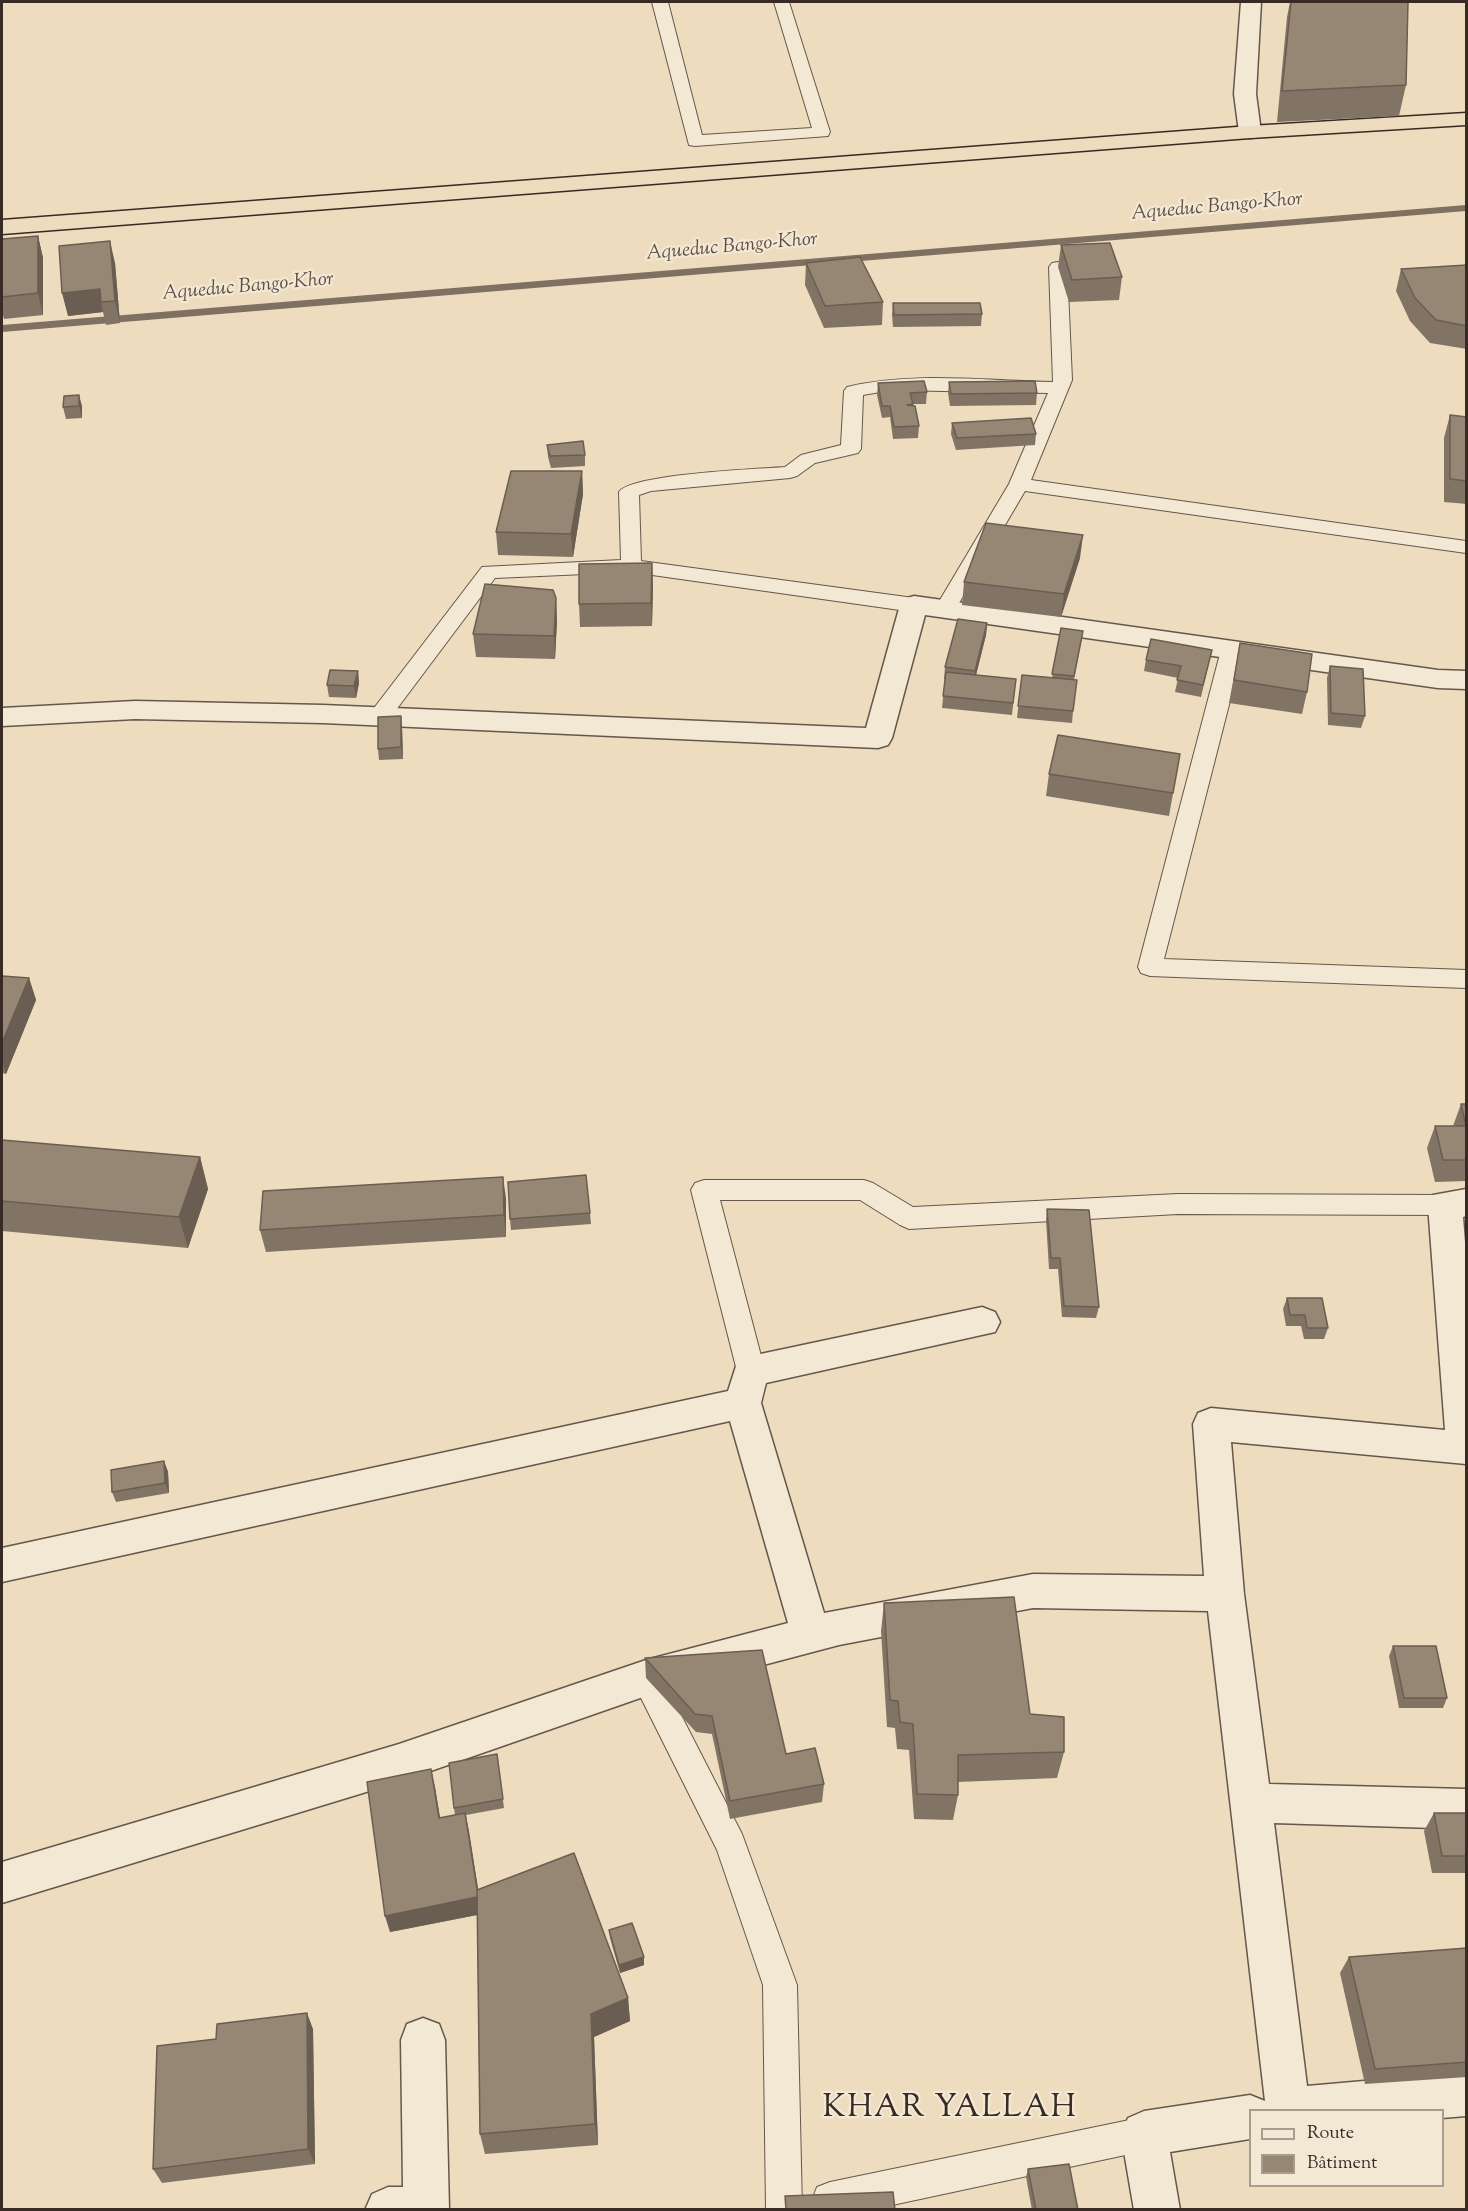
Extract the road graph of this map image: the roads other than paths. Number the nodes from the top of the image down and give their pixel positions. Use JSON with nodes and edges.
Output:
{"nodes":[{"id":1,"x":660,"y":2,"type":"edge"},
{"id":2,"x":782,"y":2,"type":"edge"},
{"id":3,"x":1251,"y":2,"type":"edge"},
{"id":4,"x":1467,"y":119,"type":"edge"},
{"id":5,"x":1250,"y":132,"type":"junction"},
{"id":6,"x":2,"y":227,"type":"edge"},
{"id":7,"x":1058,"y":267,"type":"dead end"},
{"id":8,"x":1059,"y":388,"type":"junction"},
{"id":9,"x":1019,"y":484,"type":"junction"},
{"id":10,"x":1467,"y":547,"type":"edge"},
{"id":11,"x":631,"y":566,"type":"junction"},
{"id":12,"x":914,"y":605,"type":"junction"},
{"id":13,"x":945,"y":610,"type":"junction"},
{"id":14,"x":1232,"y":650,"type":"junction"},
{"id":15,"x":1467,"y":680,"type":"edge"},
{"id":16,"x":2,"y":717,"type":"edge"},
{"id":17,"x":379,"y":717,"type":"junction"},
{"id":18,"x":1467,"y":979,"type":"edge"},
{"id":19,"x":1456,"y":1204,"type":"edge"},
{"id":20,"x":982,"y":1322,"type":"dead end"},
{"id":21,"x":747,"y":1387,"type":"junction"},
{"id":22,"x":1466,"y":1448,"type":"edge"},
{"id":23,"x":2,"y":1565,"type":"edge"},
{"id":24,"x":1226,"y":1594,"type":"junction"},
{"id":25,"x":811,"y":1635,"type":"junction"},
{"id":26,"x":646,"y":1677,"type":"junction"},
{"id":27,"x":1251,"y":1803,"type":"junction"},
{"id":28,"x":1467,"y":1809,"type":"edge"},
{"id":29,"x":2,"y":1883,"type":"edge"},
{"id":30,"x":423,"y":2040,"type":"dead end"},
{"id":31,"x":1467,"y":2094,"type":"edge"},
{"id":32,"x":1289,"y":2109,"type":"edge"},
{"id":33,"x":1300,"y":2109,"type":"edge"},
{"id":34,"x":1249,"y":2117,"type":"edge"},
{"id":35,"x":1144,"y":2134,"type":"junction"},
{"id":36,"x":413,"y":2209,"type":"edge"},
{"id":37,"x":785,"y":2210,"type":"edge"},
{"id":38,"x":1157,"y":2210,"type":"edge"}],
"edges":[{"from":1,"to":2,"type":"lane"},
{"from":3,"to":5,"type":"street"},
{"from":4,"to":5,"type":"highway"},
{"from":5,"to":6,"type":"highway"},
{"from":7,"to":8,"type":"lane"},
{"from":8,"to":9,"type":"lane"},
{"from":8,"to":11,"type":"lane"},
{"from":9,"to":10,"type":"lane"},
{"from":9,"to":13,"type":"lane"},
{"from":11,"to":12,"type":"lane"},
{"from":11,"to":17,"type":"lane"},
{"from":12,"to":13,"type":"street"},
{"from":12,"to":17,"type":"street"},
{"from":13,"to":14,"type":"street"},
{"from":14,"to":15,"type":"street"},
{"from":14,"to":18,"type":"lane"},
{"from":16,"to":17,"type":"street"},
{"from":19,"to":21,"type":"lane"},
{"from":19,"to":22,"type":"street"},
{"from":20,"to":21,"type":"street"},
{"from":21,"to":23,"type":"street"},
{"from":21,"to":25,"type":"street"},
{"from":22,"to":24,"type":"street"},
{"from":24,"to":25,"type":"street"},
{"from":24,"to":27,"type":"street"},
{"from":25,"to":26,"type":"street"},
{"from":26,"to":29,"type":"street"},
{"from":26,"to":37,"type":"lane"},
{"from":27,"to":28,"type":"street"},
{"from":27,"to":32,"type":"street"},
{"from":30,"to":36,"type":"street"},
{"from":31,"to":33,"type":"street"},
{"from":34,"to":35,"type":"street"},
{"from":35,"to":37,"type":"lane"},
{"from":35,"to":38,"type":"street"}]}
